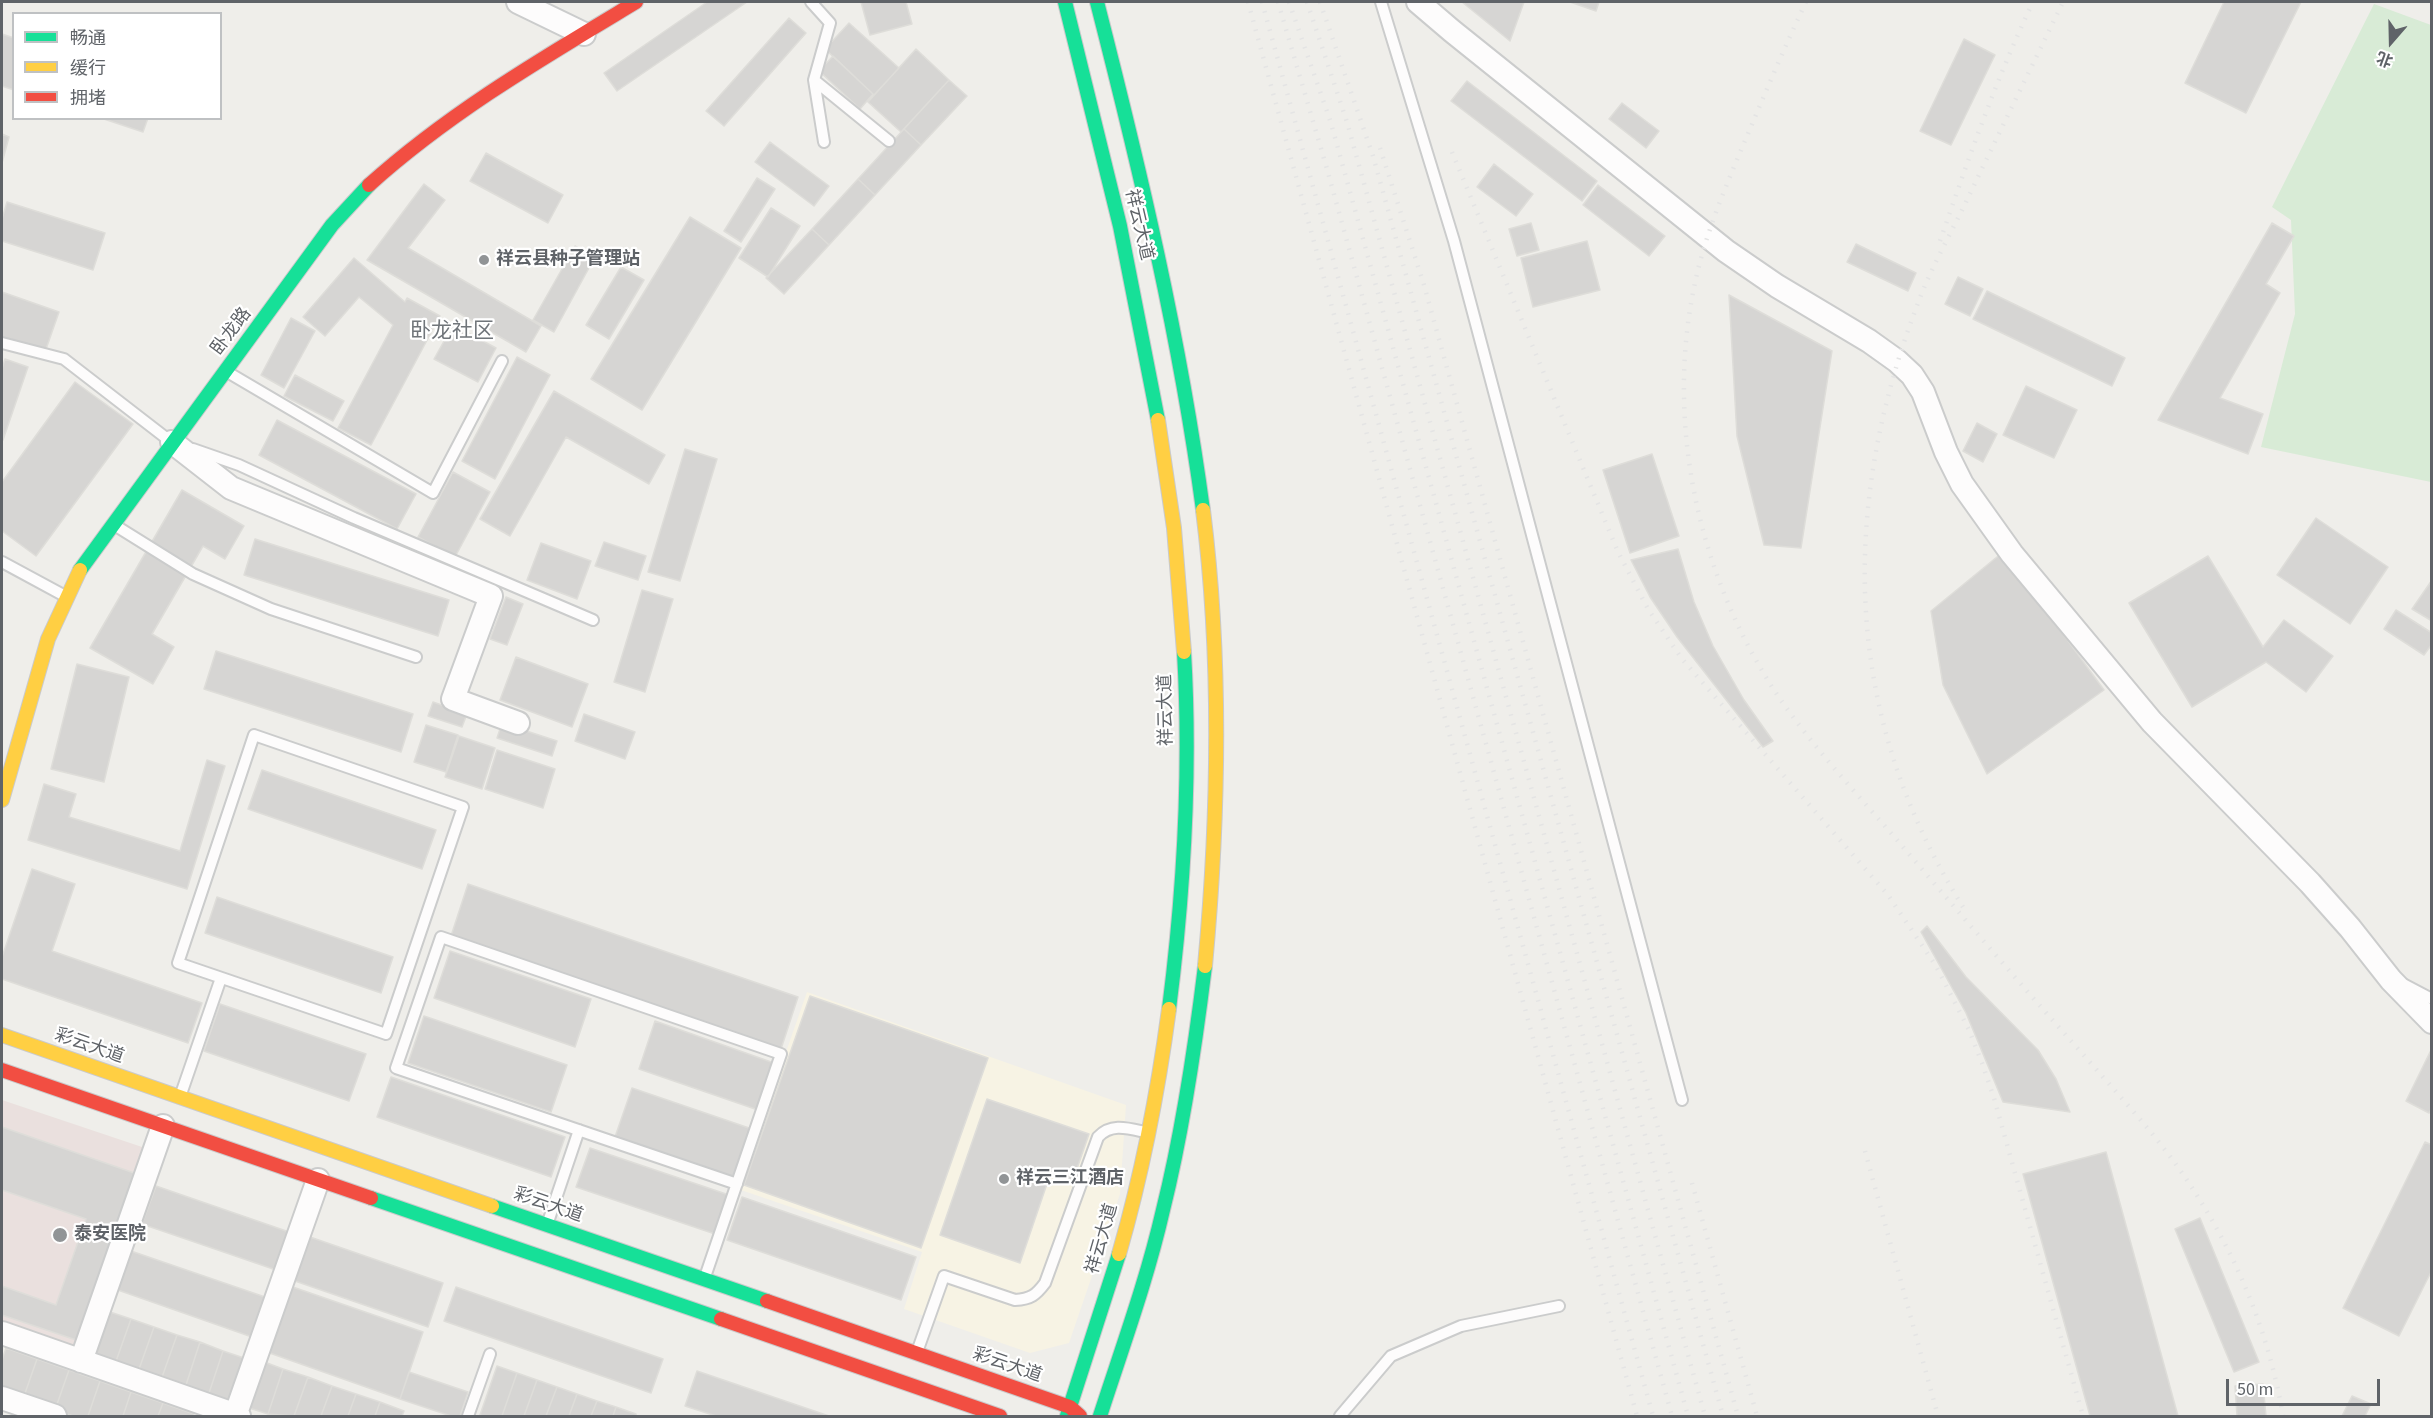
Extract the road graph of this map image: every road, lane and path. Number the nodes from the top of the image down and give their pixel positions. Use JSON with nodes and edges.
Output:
{"nodes":[{"id":1,"x":519,"y":2,"type":"edge"},
{"id":2,"x":636,"y":2,"type":"edge"},
{"id":3,"x":811,"y":2,"type":"edge"},
{"id":4,"x":1065,"y":2,"type":"edge"},
{"id":5,"x":1097,"y":2,"type":"edge"},
{"id":6,"x":1381,"y":2,"type":"edge"},
{"id":7,"x":1418,"y":2,"type":"edge"},
{"id":8,"x":584,"y":34,"type":"junction"},
{"id":9,"x":814,"y":80,"type":"junction"},
{"id":10,"x":888,"y":141,"type":"dead end"},
{"id":11,"x":824,"y":142,"type":"dead end"},
{"id":12,"x":2,"y":343,"type":"edge"},
{"id":13,"x":502,"y":361,"type":"dead end"},
{"id":14,"x":225,"y":371,"type":"junction"},
{"id":15,"x":172,"y":442,"type":"junction"},
{"id":16,"x":112,"y":524,"type":"junction"},
{"id":17,"x":2,"y":562,"type":"edge"},
{"id":18,"x":66,"y":597,"type":"junction"},
{"id":19,"x":593,"y":620,"type":"dead end"},
{"id":20,"x":416,"y":657,"type":"dead end"},
{"id":21,"x":518,"y":723,"type":"dead end"},
{"id":22,"x":2,"y":800,"type":"edge"},
{"id":23,"x":222,"y":978,"type":"junction"},
{"id":24,"x":2391,"y":980,"type":"junction"},
{"id":25,"x":2432,"y":999,"type":"edge"},
{"id":26,"x":2432,"y":1022,"type":"edge"},
{"id":27,"x":2,"y":1035,"type":"edge"},
{"id":28,"x":2,"y":1070,"type":"edge"},
{"id":29,"x":180,"y":1097,"type":"junction"},
{"id":30,"x":1682,"y":1100,"type":"dead end"},
{"id":31,"x":163,"y":1126,"type":"junction"},
{"id":32,"x":579,"y":1130,"type":"junction"},
{"id":33,"x":1148,"y":1132,"type":"junction"},
{"id":34,"x":318,"y":1180,"type":"junction"},
{"id":35,"x":737,"y":1184,"type":"junction"},
{"id":36,"x":547,"y":1225,"type":"junction"},
{"id":37,"x":704,"y":1279,"type":"junction"},
{"id":38,"x":1559,"y":1306,"type":"dead end"},
{"id":39,"x":2,"y":1334,"type":"edge"},
{"id":40,"x":917,"y":1353,"type":"junction"},
{"id":41,"x":490,"y":1354,"type":"dead end"},
{"id":42,"x":81,"y":1361,"type":"junction"},
{"id":43,"x":2,"y":1398,"type":"edge"},
{"id":44,"x":1072,"y":1413,"type":"edge"},
{"id":45,"x":55,"y":1416,"type":"edge"},
{"id":46,"x":237,"y":1416,"type":"edge"},
{"id":47,"x":468,"y":1416,"type":"edge"},
{"id":48,"x":1000,"y":1416,"type":"edge"},
{"id":49,"x":1100,"y":1416,"type":"edge"},
{"id":50,"x":1340,"y":1416,"type":"edge"}],
"edges":[{"from":1,"to":8,"type":"street"},
{"from":2,"to":8,"type":"main road","name":"卧龙路"},
{"from":3,"to":9,"type":"lane"},
{"from":4,"to":33,"type":"main road","name":"祥云大道"},
{"from":5,"to":49,"type":"main road","name":"祥云大道"},
{"from":6,"to":30,"type":"lane"},
{"from":7,"to":24,"type":"street"},
{"from":8,"to":14,"type":"main road","name":"卧龙路"},
{"from":9,"to":10,"type":"lane"},
{"from":9,"to":11,"type":"lane"},
{"from":12,"to":15,"type":"lane"},
{"from":13,"to":14,"type":"lane"},
{"from":14,"to":15,"type":"main road","name":"卧龙路"},
{"from":15,"to":16,"type":"main road","name":"卧龙路"},
{"from":15,"to":19,"type":"lane"},
{"from":15,"to":21,"type":"street"},
{"from":16,"to":18,"type":"main road","name":"卧龙路"},
{"from":16,"to":20,"type":"lane"},
{"from":17,"to":18,"type":"lane"},
{"from":18,"to":22,"type":"main road","name":"卧龙路"},
{"from":23,"to":23,"type":"lane"},
{"from":23,"to":29,"type":"lane"},
{"from":24,"to":25,"type":"lane"},
{"from":24,"to":26,"type":"street"},
{"from":27,"to":29,"type":"main road","name":"彩云大道"},
{"from":28,"to":31,"type":"main road"},
{"from":29,"to":36,"type":"main road","name":"彩云大道"},
{"from":31,"to":34,"type":"main road"},
{"from":31,"to":42,"type":"street"},
{"from":32,"to":35,"type":"lane"},
{"from":32,"to":35,"type":"lane"},
{"from":32,"to":36,"type":"lane"},
{"from":33,"to":40,"type":"lane"},
{"from":33,"to":44,"type":"main road","name":"祥云大道"},
{"from":34,"to":46,"type":"street"},
{"from":34,"to":48,"type":"main road"},
{"from":35,"to":37,"type":"lane"},
{"from":36,"to":37,"type":"main road","name":"彩云大道"},
{"from":37,"to":40,"type":"main road","name":"彩云大道"},
{"from":38,"to":50,"type":"lane"},
{"from":39,"to":42,"type":"street"},
{"from":40,"to":44,"type":"main road","name":"彩云大道"},
{"from":41,"to":47,"type":"lane"},
{"from":42,"to":46,"type":"street"},
{"from":43,"to":45,"type":"street"}]}
